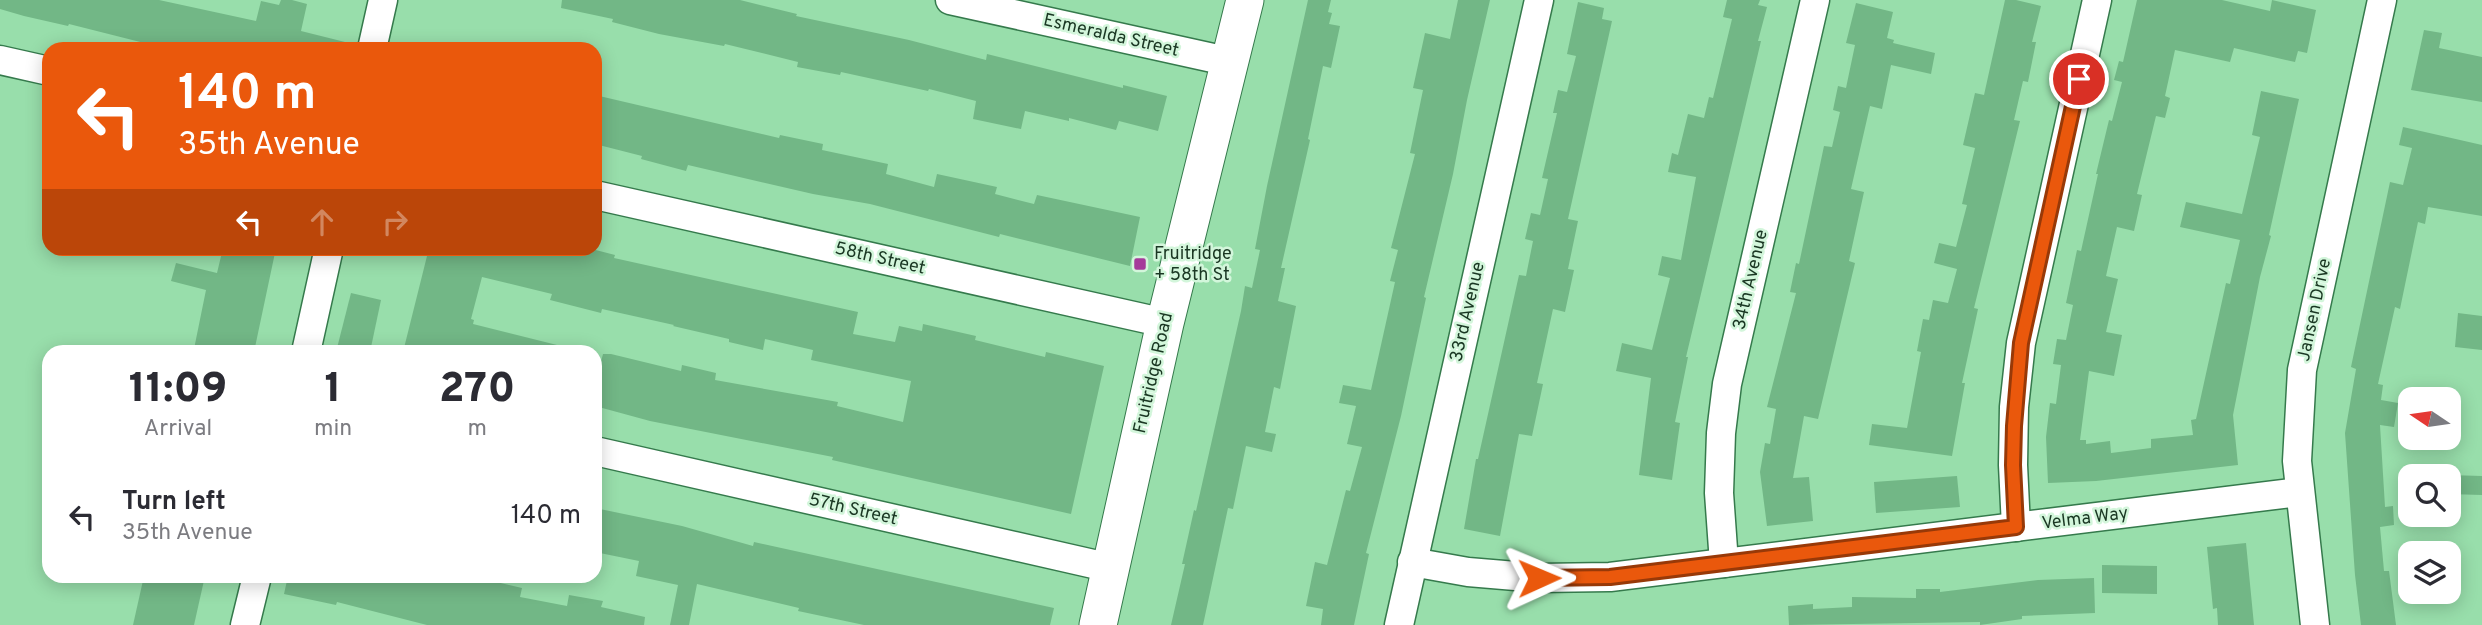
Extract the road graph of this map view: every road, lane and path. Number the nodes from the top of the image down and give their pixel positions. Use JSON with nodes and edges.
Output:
{"nodes":[{"id":1,"x":383,"y":0,"type":"edge"},
{"id":2,"x":950,"y":0,"type":"edge"},
{"id":3,"x":1245,"y":0,"type":"edge"},
{"id":4,"x":1539,"y":0,"type":"edge"},
{"id":5,"x":1815,"y":0,"type":"edge"},
{"id":6,"x":2096,"y":0,"type":"edge"},
{"id":7,"x":2382,"y":0,"type":"edge"},
{"id":8,"x":374,"y":42,"type":"edge"},
{"id":9,"x":0,"y":60,"type":"edge"},
{"id":10,"x":1231,"y":62,"type":"junction"},
{"id":11,"x":42,"y":69,"type":"edge"},
{"id":12,"x":602,"y":197,"type":"edge"},
{"id":13,"x":327,"y":256,"type":"edge"},
{"id":14,"x":1165,"y":323,"type":"junction"},
{"id":15,"x":308,"y":345,"type":"edge"},
{"id":16,"x":602,"y":453,"type":"edge"},
{"id":17,"x":2299,"y":492,"type":"junction"},
{"id":18,"x":2016,"y":527,"type":"junction"},
{"id":19,"x":1412,"y":562,"type":"junction"},
{"id":20,"x":1724,"y":563,"type":"junction"},
{"id":21,"x":1111,"y":568,"type":"junction"},
{"id":22,"x":256,"y":583,"type":"edge"},
{"id":23,"x":248,"y":624,"type":"edge"},
{"id":24,"x":1098,"y":625,"type":"edge"},
{"id":25,"x":1399,"y":625,"type":"edge"},
{"id":26,"x":2315,"y":625,"type":"edge"}],
"edges":[{"from":1,"to":8,"type":"street"},
{"from":2,"to":10,"type":"street","name":"Esmeralda Street"},
{"from":3,"to":10,"type":"main road","name":"Fruitridge Road"},
{"from":4,"to":19,"type":"street","name":"33rd Avenue"},
{"from":5,"to":20,"type":"street","name":"34th Avenue"},
{"from":6,"to":18,"type":"street"},
{"from":7,"to":17,"type":"street","name":"Jansen Drive"},
{"from":9,"to":11,"type":"street"},
{"from":10,"to":14,"type":"main road","name":"Fruitridge Road"},
{"from":12,"to":14,"type":"street","name":"58th Street"},
{"from":13,"to":15,"type":"street"},
{"from":14,"to":21,"type":"main road","name":"Fruitridge Road"},
{"from":16,"to":21,"type":"street","name":"57th Street"},
{"from":17,"to":18,"type":"street","name":"Velma Way"},
{"from":17,"to":26,"type":"street","name":"Jansen Drive"},
{"from":18,"to":20,"type":"street","name":"Velma Way"},
{"from":19,"to":20,"type":"street","name":"Velma Way"},
{"from":19,"to":25,"type":"street","name":"33rd Avenue"},
{"from":21,"to":24,"type":"main road","name":"Fruitridge Road"},
{"from":22,"to":23,"type":"street"}]}
